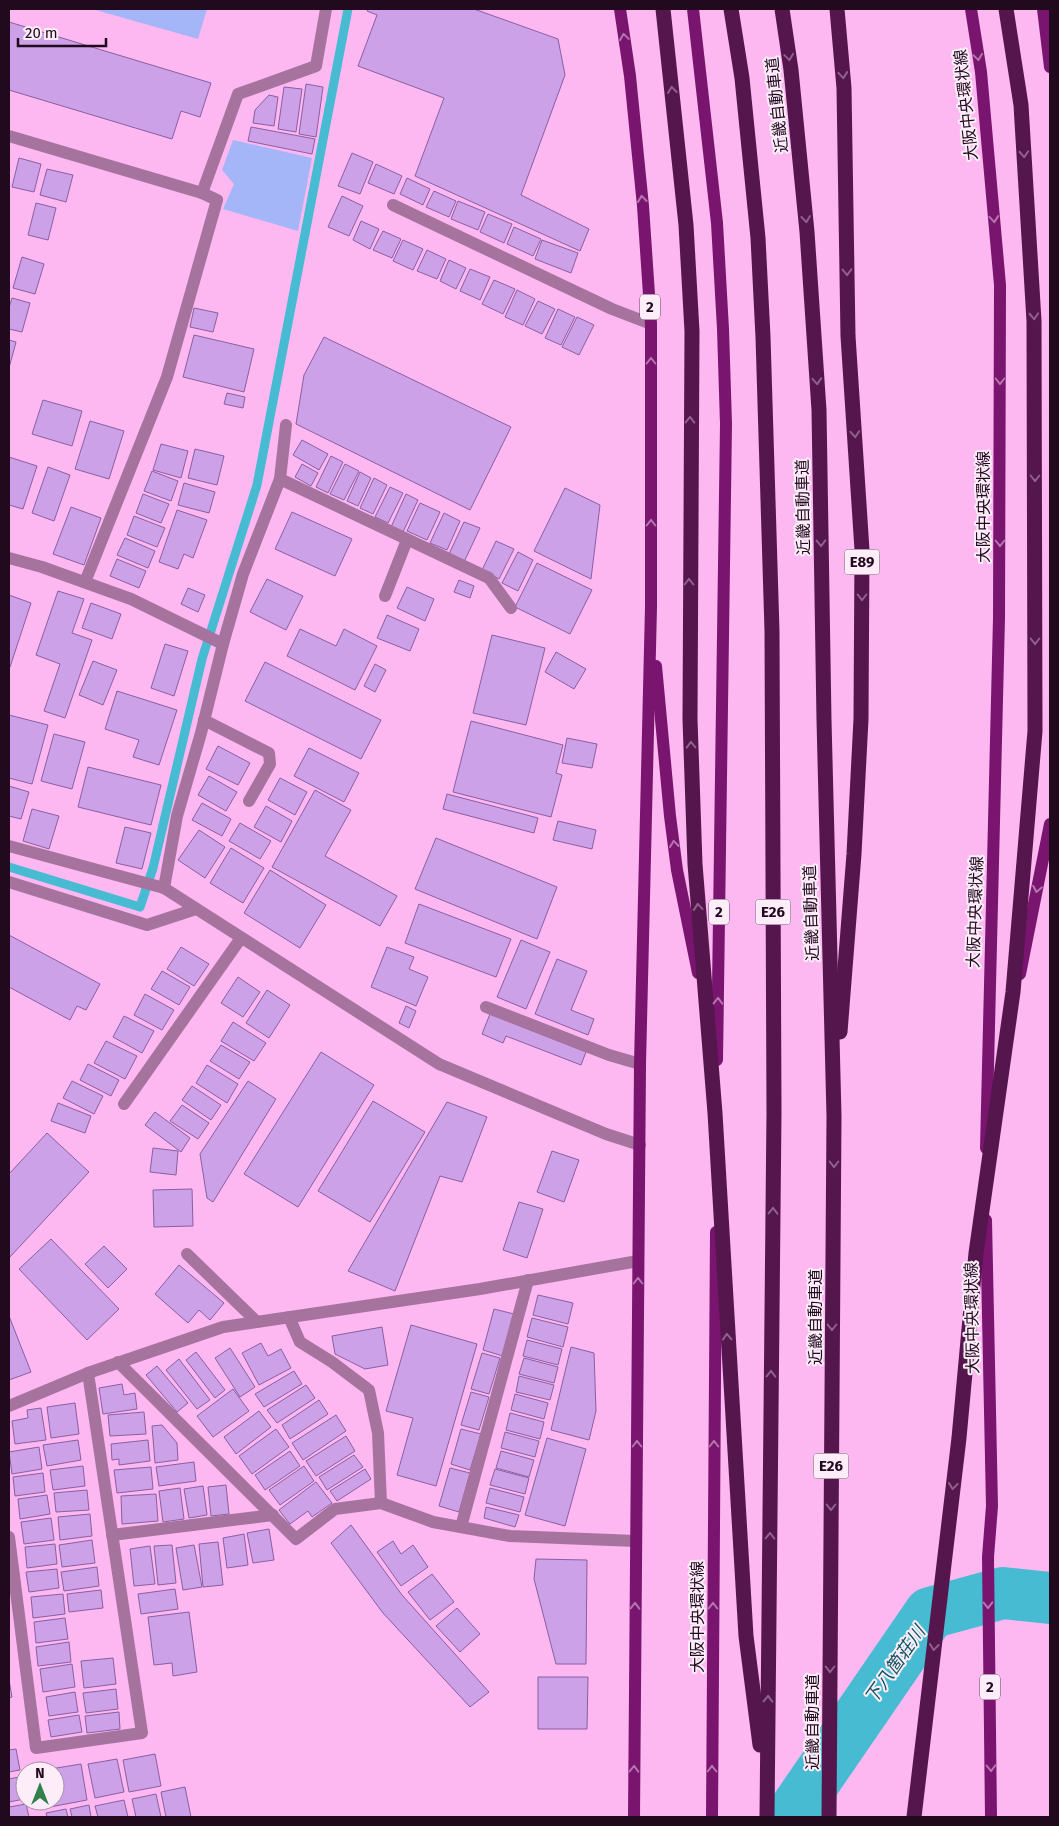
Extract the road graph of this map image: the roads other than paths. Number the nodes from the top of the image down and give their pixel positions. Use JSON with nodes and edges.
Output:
{"nodes":[{"id":1,"x":326,"y":9,"type":"edge"},
{"id":2,"x":620,"y":9,"type":"edge"},
{"id":3,"x":663,"y":9,"type":"edge"},
{"id":4,"x":692,"y":9,"type":"edge"},
{"id":5,"x":731,"y":9,"type":"edge"},
{"id":6,"x":782,"y":9,"type":"edge"},
{"id":7,"x":837,"y":9,"type":"edge"},
{"id":8,"x":971,"y":9,"type":"edge"},
{"id":9,"x":1006,"y":9,"type":"edge"},
{"id":10,"x":1043,"y":9,"type":"edge"},
{"id":11,"x":1050,"y":67,"type":"edge"},
{"id":12,"x":9,"y":136,"type":"edge"},
{"id":13,"x":202,"y":193,"type":"junction"},
{"id":14,"x":393,"y":204,"type":"dead end"},
{"id":15,"x":651,"y":324,"type":"junction"},
{"id":16,"x":286,"y":425,"type":"dead end"},
{"id":17,"x":280,"y":480,"type":"junction"},
{"id":18,"x":407,"y":540,"type":"junction"},
{"id":19,"x":9,"y":558,"type":"edge"},
{"id":20,"x":85,"y":582,"type":"junction"},
{"id":21,"x":385,"y":596,"type":"dead end"},
{"id":22,"x":650,"y":607,"type":"junction"},
{"id":23,"x":511,"y":608,"type":"dead end"},
{"id":24,"x":221,"y":644,"type":"junction"},
{"id":25,"x":204,"y":720,"type":"junction"},
{"id":26,"x":249,"y":802,"type":"dead end"},
{"id":27,"x":1050,"y":824,"type":"edge"},
{"id":28,"x":9,"y":846,"type":"edge"},
{"id":29,"x":9,"y":882,"type":"edge"},
{"id":30,"x":163,"y":888,"type":"junction"},
{"id":31,"x":196,"y":909,"type":"junction"},
{"id":32,"x":241,"y":938,"type":"junction"},
{"id":33,"x":486,"y":1007,"type":"dead end"},
{"id":34,"x":717,"y":1063,"type":"junction"},
{"id":35,"x":640,"y":1064,"type":"junction"},
{"id":36,"x":124,"y":1104,"type":"dead end"},
{"id":37,"x":834,"y":1116,"type":"junction"},
{"id":38,"x":986,"y":1129,"type":"junction"},
{"id":39,"x":640,"y":1145,"type":"junction"},
{"id":40,"x":187,"y":1254,"type":"dead end"},
{"id":41,"x":638,"y":1261,"type":"junction"},
{"id":42,"x":528,"y":1280,"type":"junction"},
{"id":43,"x":289,"y":1317,"type":"junction"},
{"id":44,"x":258,"y":1322,"type":"junction"},
{"id":45,"x":118,"y":1362,"type":"junction"},
{"id":46,"x":88,"y":1373,"type":"junction"},
{"id":47,"x":9,"y":1406,"type":"edge"},
{"id":48,"x":381,"y":1503,"type":"junction"},
{"id":49,"x":273,"y":1515,"type":"junction"},
{"id":50,"x":461,"y":1527,"type":"junction"},
{"id":51,"x":112,"y":1535,"type":"junction"},
{"id":52,"x":9,"y":1537,"type":"edge"},
{"id":53,"x":636,"y":1541,"type":"junction"},
{"id":54,"x":767,"y":1810,"type":"edge"},
{"id":55,"x":634,"y":1817,"type":"edge"},
{"id":56,"x":712,"y":1817,"type":"edge"},
{"id":57,"x":828,"y":1817,"type":"edge"},
{"id":58,"x":914,"y":1817,"type":"edge"},
{"id":59,"x":991,"y":1817,"type":"edge"}],
"edges":[{"from":1,"to":13,"type":"street"},
{"from":15,"to":2,"type":"main road","number":"2","one_way":true},
{"from":54,"to":3,"type":"highway","one_way":true},
{"from":34,"to":4,"type":"main road","name":"大阪中央環状線","number":"2","one_way":true},
{"from":54,"to":5,"type":"highway","name":"近畿自動車道","number":"E26","one_way":true},
{"from":6,"to":37,"type":"highway","name":"近畿自動車道","number":"E26","one_way":true},
{"from":7,"to":37,"type":"highway","number":"E89","one_way":true},
{"from":8,"to":38,"type":"main road","name":"大阪中央環状線","number":"2","one_way":true},
{"from":9,"to":58,"type":"highway","one_way":true},
{"from":10,"to":11,"type":"main road"},
{"from":12,"to":13,"type":"street"},
{"from":13,"to":20,"type":"street"},
{"from":14,"to":15,"type":"street"},
{"from":22,"to":15,"type":"main road","number":"2","one_way":true},
{"from":16,"to":17,"type":"street"},
{"from":17,"to":18,"type":"street"},
{"from":17,"to":24,"type":"street"},
{"from":18,"to":21,"type":"street"},
{"from":18,"to":23,"type":"street"},
{"from":19,"to":20,"type":"street"},
{"from":20,"to":24,"type":"street"},
{"from":34,"to":22,"type":"main road","number":"2","one_way":true},
{"from":22,"to":35,"type":"main road","number":"2"},
{"from":24,"to":25,"type":"street"},
{"from":25,"to":26,"type":"street"},
{"from":25,"to":30,"type":"street"},
{"from":27,"to":38,"type":"main road","one_way":true},
{"from":28,"to":30,"type":"street"},
{"from":29,"to":31,"type":"street"},
{"from":30,"to":31,"type":"street"},
{"from":31,"to":32,"type":"street"},
{"from":32,"to":36,"type":"street"},
{"from":32,"to":39,"type":"street"},
{"from":33,"to":35,"type":"street"},
{"from":56,"to":34,"type":"main road","name":"大阪中央環状線","number":"2","one_way":true},
{"from":35,"to":39,"type":"main road","number":"2"},
{"from":37,"to":57,"type":"highway","name":"近畿自動車道","number":"E26","one_way":true},
{"from":38,"to":59,"type":"main road","name":"大阪中央環状線","number":"2","one_way":true},
{"from":39,"to":41,"type":"main road","number":"2"},
{"from":40,"to":44,"type":"street"},
{"from":41,"to":42,"type":"street"},
{"from":53,"to":41,"type":"main road","number":"2","one_way":true},
{"from":42,"to":43,"type":"street"},
{"from":42,"to":50,"type":"street"},
{"from":43,"to":44,"type":"street"},
{"from":43,"to":48,"type":"street"},
{"from":44,"to":45,"type":"street"},
{"from":45,"to":46,"type":"street"},
{"from":45,"to":49,"type":"street"},
{"from":46,"to":47,"type":"street"},
{"from":46,"to":51,"type":"street"},
{"from":48,"to":49,"type":"street"},
{"from":48,"to":50,"type":"street"},
{"from":49,"to":51,"type":"street"},
{"from":50,"to":53,"type":"street"},
{"from":51,"to":52,"type":"street"},
{"from":55,"to":53,"type":"main road","number":"2","one_way":true}]}
